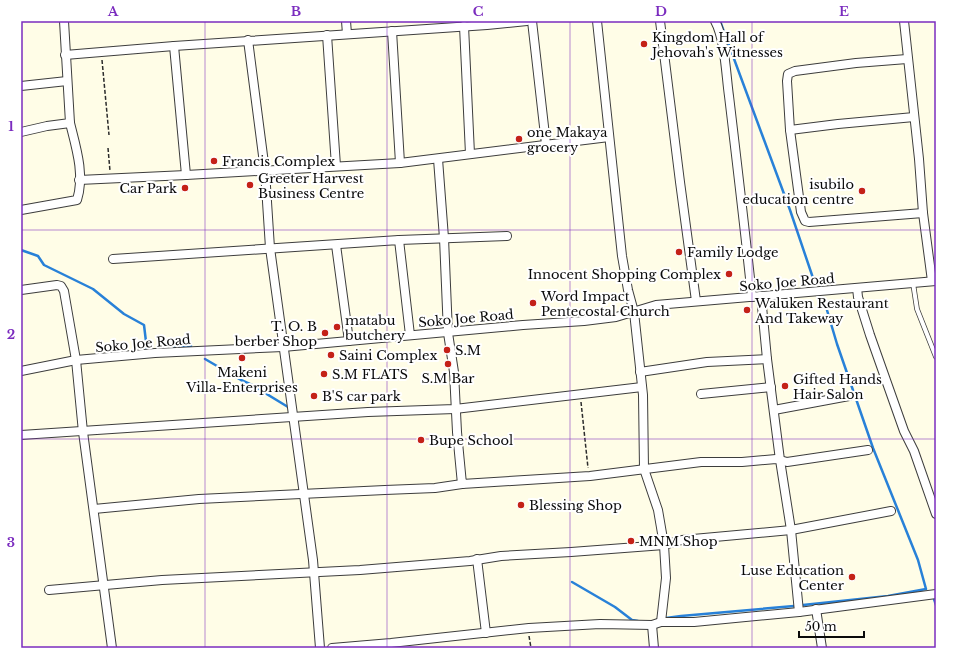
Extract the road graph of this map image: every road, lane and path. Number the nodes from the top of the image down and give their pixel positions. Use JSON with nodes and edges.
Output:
{"nodes":[{"id":1,"x":64,"y":21,"type":"edge"},
{"id":2,"x":346,"y":21,"type":"edge"},
{"id":3,"x":527,"y":21,"type":"edge"},
{"id":4,"x":532,"y":21,"type":"edge"},
{"id":5,"x":597,"y":21,"type":"edge"},
{"id":6,"x":660,"y":21,"type":"edge"},
{"id":7,"x":715,"y":21,"type":"edge"},
{"id":8,"x":904,"y":21,"type":"edge"},
{"id":9,"x":464,"y":26,"type":"junction"},
{"id":10,"x":392,"y":31,"type":"junction"},
{"id":11,"x":347,"y":34,"type":"junction"},
{"id":12,"x":328,"y":35,"type":"junction"},
{"id":13,"x":248,"y":40,"type":"junction"},
{"id":14,"x":174,"y":46,"type":"junction"},
{"id":15,"x":102,"y":52,"type":"junction"},
{"id":16,"x":65,"y":55,"type":"junction"},
{"id":17,"x":907,"y":59,"type":"junction"},
{"id":18,"x":67,"y":81,"type":"junction"},
{"id":19,"x":21,"y":86,"type":"edge"},
{"id":20,"x":914,"y":117,"type":"junction"},
{"id":21,"x":70,"y":123,"type":"junction"},
{"id":22,"x":790,"y":130,"type":"junction"},
{"id":23,"x":21,"y":132,"type":"edge"},
{"id":24,"x":109,"y":135,"type":"dead end"},
{"id":25,"x":609,"y":137,"type":"junction"},
{"id":26,"x":546,"y":144,"type":"junction"},
{"id":27,"x":108,"y":148,"type":"dead end"},
{"id":28,"x":470,"y":154,"type":"junction"},
{"id":29,"x":438,"y":159,"type":"junction"},
{"id":30,"x":400,"y":163,"type":"junction"},
{"id":31,"x":336,"y":166,"type":"junction"},
{"id":32,"x":265,"y":171,"type":"junction"},
{"id":33,"x":186,"y":175,"type":"junction"},
{"id":34,"x":111,"y":179,"type":"junction"},
{"id":35,"x":79,"y":180,"type":"junction"},
{"id":36,"x":21,"y":210,"type":"edge"},
{"id":37,"x":923,"y":213,"type":"junction"},
{"id":38,"x":506,"y":236,"type":"dead end"},
{"id":39,"x":444,"y":238,"type":"junction"},
{"id":40,"x":399,"y":240,"type":"junction"},
{"id":41,"x":336,"y":245,"type":"junction"},
{"id":42,"x":270,"y":248,"type":"junction"},
{"id":43,"x":113,"y":259,"type":"dead end"},
{"id":44,"x":934,"y":281,"type":"edge"},
{"id":45,"x":913,"y":283,"type":"junction"},
{"id":46,"x":857,"y":288,"type":"junction"},
{"id":47,"x":21,"y":290,"type":"edge"},
{"id":48,"x":761,"y":296,"type":"junction"},
{"id":49,"x":752,"y":297,"type":"junction"},
{"id":50,"x":696,"y":301,"type":"junction"},
{"id":51,"x":634,"y":312,"type":"junction"},
{"id":52,"x":448,"y":333,"type":"junction"},
{"id":53,"x":410,"y":335,"type":"junction"},
{"id":54,"x":348,"y":341,"type":"junction"},
{"id":55,"x":283,"y":347,"type":"junction"},
{"id":56,"x":936,"y":356,"type":"edge"},
{"id":57,"x":767,"y":359,"type":"junction"},
{"id":58,"x":76,"y":360,"type":"junction"},
{"id":59,"x":21,"y":371,"type":"edge"},
{"id":60,"x":640,"y":372,"type":"junction"},
{"id":61,"x":642,"y":387,"type":"junction"},
{"id":62,"x":771,"y":388,"type":"junction"},
{"id":63,"x":701,"y":394,"type":"dead end"},
{"id":64,"x":581,"y":395,"type":"junction"},
{"id":65,"x":849,"y":396,"type":"dead end"},
{"id":66,"x":455,"y":409,"type":"junction"},
{"id":67,"x":774,"y":410,"type":"junction"},
{"id":68,"x":293,"y":418,"type":"junction"},
{"id":69,"x":83,"y":432,"type":"junction"},
{"id":70,"x":21,"y":435,"type":"edge"},
{"id":71,"x":868,"y":450,"type":"dead end"},
{"id":72,"x":780,"y":460,"type":"junction"},
{"id":73,"x":644,"y":469,"type":"junction"},
{"id":74,"x":588,"y":476,"type":"junction"},
{"id":75,"x":462,"y":484,"type":"junction"},
{"id":76,"x":304,"y":495,"type":"junction"},
{"id":77,"x":94,"y":509,"type":"junction"},
{"id":78,"x":891,"y":511,"type":"dead end"},
{"id":79,"x":936,"y":514,"type":"edge"},
{"id":80,"x":791,"y":530,"type":"junction"},
{"id":81,"x":664,"y":545,"type":"junction"},
{"id":82,"x":477,"y":559,"type":"junction"},
{"id":83,"x":313,"y":572,"type":"junction"},
{"id":84,"x":103,"y":586,"type":"junction"},
{"id":85,"x":49,"y":590,"type":"dead end"},
{"id":86,"x":936,"y":594,"type":"edge"},
{"id":87,"x":816,"y":609,"type":"junction"},
{"id":88,"x":799,"y":612,"type":"junction"},
{"id":89,"x":661,"y":622,"type":"junction"},
{"id":90,"x":652,"y":625,"type":"junction"},
{"id":91,"x":529,"y":628,"type":"junction"},
{"id":92,"x":486,"y":633,"type":"junction"},
{"id":93,"x":392,"y":646,"type":"edge"},
{"id":94,"x":112,"y":648,"type":"edge"},
{"id":95,"x":320,"y":648,"type":"edge"},
{"id":96,"x":332,"y":648,"type":"edge"},
{"id":97,"x":530,"y":648,"type":"edge"},
{"id":98,"x":654,"y":648,"type":"edge"},
{"id":99,"x":822,"y":648,"type":"edge"}],
"edges":[{"from":1,"to":16,"type":"street"},
{"from":2,"to":11,"type":"street"},
{"from":3,"to":9,"type":"street"},
{"from":4,"to":26,"type":"street"},
{"from":5,"to":25,"type":"street"},
{"from":6,"to":50,"type":"street"},
{"from":7,"to":49,"type":"street"},
{"from":8,"to":17,"type":"street"},
{"from":9,"to":10,"type":"street"},
{"from":9,"to":28,"type":"street"},
{"from":10,"to":11,"type":"street"},
{"from":10,"to":30,"type":"street"},
{"from":11,"to":12,"type":"street"},
{"from":12,"to":13,"type":"street"},
{"from":12,"to":31,"type":"street"},
{"from":13,"to":14,"type":"street"},
{"from":13,"to":32,"type":"street"},
{"from":14,"to":15,"type":"street"},
{"from":14,"to":33,"type":"street"},
{"from":15,"to":16,"type":"street"},
{"from":15,"to":24,"type":"path"},
{"from":16,"to":18,"type":"street"},
{"from":17,"to":20,"type":"street"},
{"from":17,"to":22,"type":"street"},
{"from":18,"to":19,"type":"street"},
{"from":18,"to":21,"type":"street"},
{"from":20,"to":22,"type":"street"},
{"from":20,"to":37,"type":"street"},
{"from":21,"to":23,"type":"street"},
{"from":21,"to":35,"type":"street"},
{"from":22,"to":37,"type":"street"},
{"from":25,"to":26,"type":"street"},
{"from":25,"to":51,"type":"street"},
{"from":26,"to":28,"type":"street"},
{"from":27,"to":34,"type":"path"},
{"from":28,"to":29,"type":"street"},
{"from":29,"to":30,"type":"street"},
{"from":29,"to":39,"type":"street"},
{"from":30,"to":31,"type":"street"},
{"from":31,"to":32,"type":"street"},
{"from":32,"to":33,"type":"street"},
{"from":32,"to":42,"type":"street"},
{"from":33,"to":34,"type":"street"},
{"from":34,"to":35,"type":"street"},
{"from":35,"to":36,"type":"street"},
{"from":37,"to":44,"type":"street"},
{"from":38,"to":39,"type":"street"},
{"from":39,"to":40,"type":"street"},
{"from":39,"to":52,"type":"street"},
{"from":40,"to":41,"type":"street"},
{"from":40,"to":53,"type":"street"},
{"from":41,"to":42,"type":"street"},
{"from":41,"to":54,"type":"street"},
{"from":42,"to":43,"type":"street"},
{"from":42,"to":55,"type":"street"},
{"from":44,"to":45,"type":"street","name":"Soko Joe Road"},
{"from":45,"to":46,"type":"street","name":"Soko Joe Road"},
{"from":45,"to":56,"type":"lane"},
{"from":46,"to":48,"type":"street","name":"Soko Joe Road"},
{"from":46,"to":79,"type":"street"},
{"from":47,"to":58,"type":"street"},
{"from":48,"to":49,"type":"street","name":"Soko Joe Road"},
{"from":48,"to":57,"type":"street"},
{"from":49,"to":50,"type":"street","name":"Soko Joe Road"},
{"from":50,"to":51,"type":"street","name":"Soko Joe Road"},
{"from":51,"to":52,"type":"street","name":"Soko Joe Road"},
{"from":51,"to":60,"type":"street"},
{"from":52,"to":53,"type":"street","name":"Soko Joe Road"},
{"from":52,"to":66,"type":"street"},
{"from":53,"to":54,"type":"street","name":"Soko Joe Road"},
{"from":54,"to":55,"type":"street","name":"Soko Joe Road"},
{"from":55,"to":58,"type":"street","name":"Soko Joe Road"},
{"from":55,"to":68,"type":"street"},
{"from":57,"to":60,"type":"street"},
{"from":57,"to":62,"type":"street"},
{"from":58,"to":59,"type":"street","name":"Soko Joe Road"},
{"from":58,"to":69,"type":"street"},
{"from":60,"to":61,"type":"street"},
{"from":61,"to":64,"type":"street"},
{"from":61,"to":73,"type":"street"},
{"from":62,"to":63,"type":"street"},
{"from":62,"to":67,"type":"street"},
{"from":64,"to":66,"type":"street"},
{"from":64,"to":74,"type":"path"},
{"from":65,"to":67,"type":"street"},
{"from":66,"to":68,"type":"street"},
{"from":66,"to":75,"type":"street"},
{"from":67,"to":72,"type":"street"},
{"from":68,"to":69,"type":"street"},
{"from":68,"to":76,"type":"street"},
{"from":69,"to":70,"type":"street"},
{"from":69,"to":77,"type":"street"},
{"from":71,"to":72,"type":"street"},
{"from":72,"to":73,"type":"street"},
{"from":72,"to":80,"type":"street"},
{"from":73,"to":74,"type":"street"},
{"from":73,"to":81,"type":"street"},
{"from":74,"to":75,"type":"street"},
{"from":75,"to":76,"type":"street"},
{"from":76,"to":77,"type":"street"},
{"from":76,"to":83,"type":"street"},
{"from":77,"to":84,"type":"street"},
{"from":78,"to":80,"type":"street"},
{"from":80,"to":81,"type":"street"},
{"from":80,"to":88,"type":"street"},
{"from":81,"to":82,"type":"street"},
{"from":81,"to":89,"type":"street"},
{"from":82,"to":83,"type":"street"},
{"from":82,"to":92,"type":"street"},
{"from":83,"to":84,"type":"street"},
{"from":83,"to":95,"type":"street"},
{"from":84,"to":85,"type":"street"},
{"from":84,"to":94,"type":"street"},
{"from":86,"to":87,"type":"street"},
{"from":87,"to":88,"type":"street"},
{"from":87,"to":99,"type":"street"},
{"from":88,"to":89,"type":"street"},
{"from":89,"to":90,"type":"street"},
{"from":90,"to":91,"type":"street"},
{"from":90,"to":98,"type":"street"},
{"from":91,"to":92,"type":"street"},
{"from":91,"to":97,"type":"path"},
{"from":92,"to":93,"type":"street"},
{"from":93,"to":96,"type":"street"}]}
